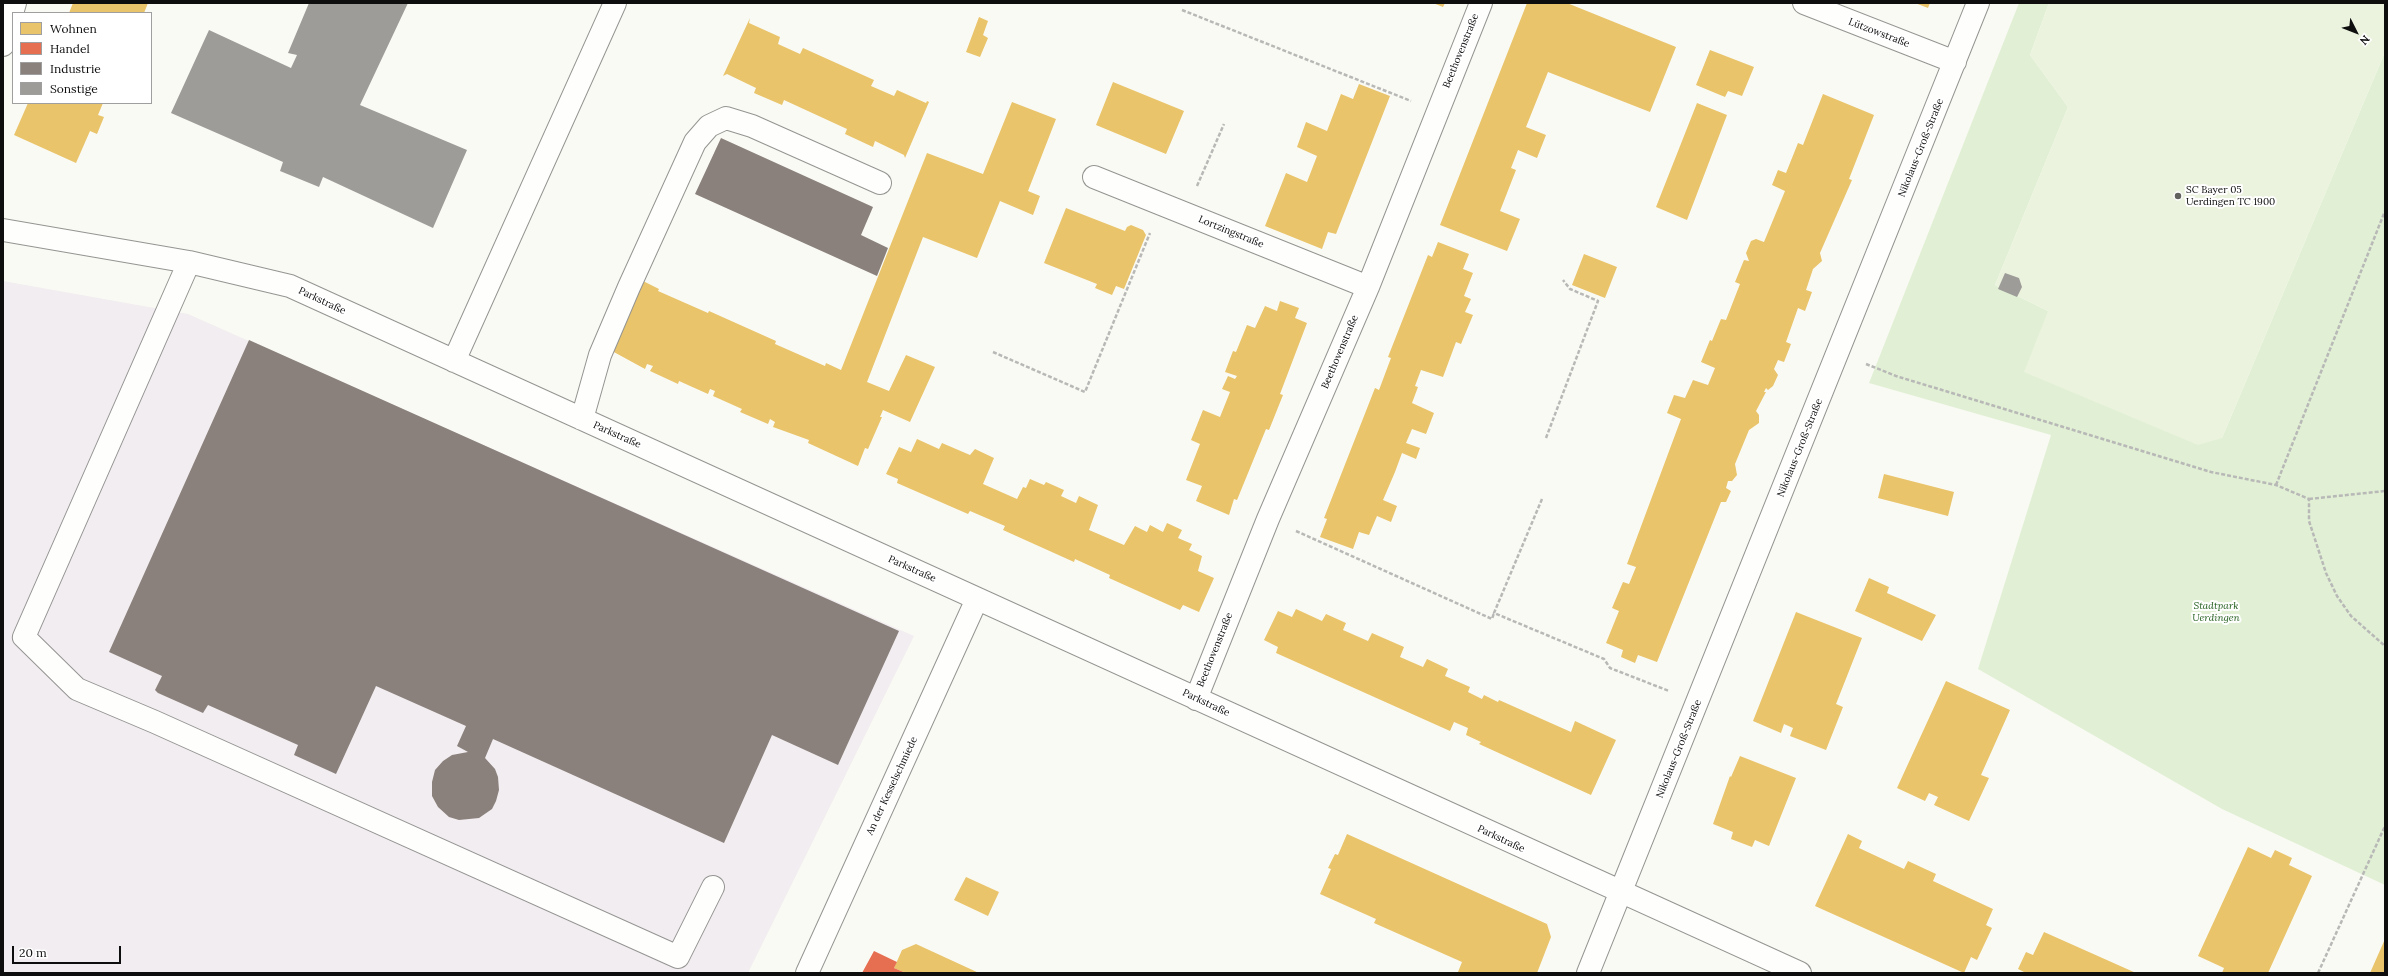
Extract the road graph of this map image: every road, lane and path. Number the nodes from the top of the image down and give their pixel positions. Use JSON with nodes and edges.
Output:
{"nodes":[{"id":1,"x":615,"y":3,"type":"edge"},
{"id":2,"x":1481,"y":3,"type":"edge"},
{"id":3,"x":1804,"y":3,"type":"edge"},
{"id":4,"x":1978,"y":3,"type":"edge"},
{"id":5,"x":1182,"y":10,"type":"dead end"},
{"id":6,"x":12,"y":16,"type":"edge"},
{"id":7,"x":3,"y":45,"type":"edge"},
{"id":8,"x":1955,"y":62,"type":"junction"},
{"id":9,"x":1437,"y":111,"type":"junction"},
{"id":10,"x":1224,"y":124,"type":"dead end"},
{"id":11,"x":1094,"y":177,"type":"dead end"},
{"id":12,"x":880,"y":183,"type":"dead end"},
{"id":13,"x":1162,"y":205,"type":"junction"},
{"id":14,"x":2385,"y":211,"type":"edge"},
{"id":15,"x":1185,"y":214,"type":"junction"},
{"id":16,"x":3,"y":230,"type":"edge"},
{"id":17,"x":189,"y":262,"type":"junction"},
{"id":18,"x":1563,"y":280,"type":"dead end"},
{"id":19,"x":1368,"y":287,"type":"junction"},
{"id":20,"x":993,"y":352,"type":"dead end"},
{"id":21,"x":1839,"y":353,"type":"junction"},
{"id":22,"x":454,"y":361,"type":"junction"},
{"id":23,"x":582,"y":419,"type":"junction"},
{"id":24,"x":1546,"y":438,"type":"dead end"},
{"id":25,"x":2276,"y":485,"type":"junction"},
{"id":26,"x":2385,"y":491,"type":"edge"},
{"id":27,"x":1542,"y":499,"type":"dead end"},
{"id":28,"x":2309,"y":499,"type":"junction"},
{"id":29,"x":1268,"y":519,"type":"junction"},
{"id":30,"x":978,"y":599,"type":"junction"},
{"id":31,"x":1494,"y":613,"type":"junction"},
{"id":32,"x":2385,"y":646,"type":"edge"},
{"id":33,"x":1196,"y":699,"type":"junction"},
{"id":34,"x":1697,"y":702,"type":"junction"},
{"id":35,"x":2385,"y":826,"type":"edge"},
{"id":36,"x":713,"y":887,"type":"dead end"},
{"id":37,"x":1620,"y":892,"type":"junction"},
{"id":38,"x":807,"y":973,"type":"edge"},
{"id":39,"x":1588,"y":973,"type":"edge"},
{"id":40,"x":1800,"y":973,"type":"edge"},
{"id":41,"x":2318,"y":973,"type":"edge"}],
"edges":[{"from":1,"to":22,"type":"street"},
{"from":2,"to":9,"type":"street","name":"Beethovenstraße"},
{"from":3,"to":8,"type":"street","name":"Lützowstraße"},
{"from":4,"to":8,"type":"street","name":"Nikolaus-Groß-Straße"},
{"from":5,"to":9,"type":"path"},
{"from":6,"to":7,"type":"street"},
{"from":8,"to":21,"type":"street","name":"Nikolaus-Groß-Straße"},
{"from":9,"to":19,"type":"street","name":"Beethovenstraße"},
{"from":10,"to":15,"type":"path"},
{"from":11,"to":13,"type":"street","name":"Lortzingstraße"},
{"from":12,"to":23,"type":"street"},
{"from":13,"to":15,"type":"street","name":"Lortzingstraße"},
{"from":13,"to":20,"type":"path"},
{"from":14,"to":25,"type":"path"},
{"from":15,"to":19,"type":"street","name":"Lortzingstraße"},
{"from":16,"to":17,"type":"street","name":"Parkstraße"},
{"from":17,"to":22,"type":"street","name":"Parkstraße"},
{"from":17,"to":36,"type":"street"},
{"from":18,"to":24,"type":"path"},
{"from":19,"to":29,"type":"street","name":"Beethovenstraße"},
{"from":21,"to":25,"type":"path"},
{"from":21,"to":34,"type":"street","name":"Nikolaus-Groß-Straße"},
{"from":22,"to":23,"type":"street","name":"Parkstraße"},
{"from":23,"to":30,"type":"street","name":"Parkstraße"},
{"from":25,"to":28,"type":"path"},
{"from":26,"to":28,"type":"path"},
{"from":27,"to":31,"type":"path"},
{"from":28,"to":32,"type":"path"},
{"from":29,"to":31,"type":"path"},
{"from":29,"to":33,"type":"street","name":"Beethovenstraße"},
{"from":30,"to":33,"type":"street","name":"Parkstraße"},
{"from":30,"to":38,"type":"street","name":"An der Kesselschmiede"},
{"from":31,"to":34,"type":"path"},
{"from":33,"to":37,"type":"street","name":"Parkstraße"},
{"from":34,"to":37,"type":"street","name":"Nikolaus-Groß-Straße"},
{"from":35,"to":41,"type":"path"},
{"from":37,"to":39,"type":"street","name":"Nikolaus-Groß-Straße"},
{"from":37,"to":40,"type":"street","name":"Parkstraße"}]}
